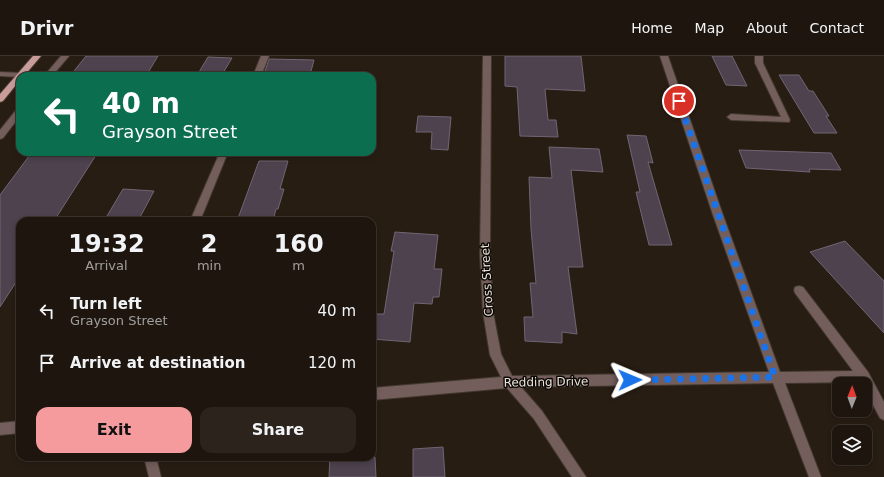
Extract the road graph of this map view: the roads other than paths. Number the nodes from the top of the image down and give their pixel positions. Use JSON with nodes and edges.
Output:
{"nodes":[{"id":1,"x":37,"y":56,"type":"edge"},
{"id":2,"x":65,"y":56,"type":"edge"},
{"id":3,"x":265,"y":56,"type":"edge"},
{"id":4,"x":487,"y":56,"type":"edge"},
{"id":5,"x":664,"y":56,"type":"edge"},
{"id":6,"x":759,"y":56,"type":"edge"},
{"id":7,"x":24,"y":72,"type":"edge"},
{"id":8,"x":51,"y":72,"type":"edge"},
{"id":9,"x":258,"y":72,"type":"edge"},
{"id":10,"x":0,"y":74,"type":"edge"},
{"id":11,"x":16,"y":75,"type":"edge"},
{"id":12,"x":16,"y":81,"type":"edge"},
{"id":13,"x":0,"y":100,"type":"edge"},
{"id":14,"x":16,"y":116,"type":"edge"},
{"id":15,"x":731,"y":117,"type":"dead end"},
{"id":16,"x":0,"y":136,"type":"edge"},
{"id":17,"x":222,"y":156,"type":"edge"},
{"id":18,"x":197,"y":217,"type":"edge"},
{"id":19,"x":799,"y":290,"type":"dead end"},
{"id":20,"x":864,"y":376,"type":"junction"},
{"id":21,"x":775,"y":377,"type":"junction"},
{"id":22,"x":509,"y":382,"type":"junction"},
{"id":23,"x":376,"y":394,"type":"edge"},
{"id":24,"x":884,"y":414,"type":"edge"},
{"id":25,"x":16,"y":427,"type":"edge"},
{"id":26,"x":0,"y":429,"type":"edge"},
{"id":27,"x":151,"y":461,"type":"edge"},
{"id":28,"x":155,"y":477,"type":"edge"},
{"id":29,"x":580,"y":477,"type":"edge"},
{"id":30,"x":815,"y":477,"type":"edge"}],
"edges":[{"from":1,"to":7,"type":"main road"},
{"from":2,"to":8,"type":"street"},
{"from":3,"to":9,"type":"street"},
{"from":4,"to":22,"type":"street","name":"Cross Street"},
{"from":5,"to":21,"type":"street"},
{"from":6,"to":15,"type":"street"},
{"from":10,"to":11,"type":"street"},
{"from":12,"to":13,"type":"main road"},
{"from":14,"to":16,"type":"street"},
{"from":17,"to":18,"type":"street"},
{"from":19,"to":20,"type":"street"},
{"from":20,"to":21,"type":"street","name":"Redding Drive"},
{"from":20,"to":24,"type":"street"},
{"from":21,"to":22,"type":"street","name":"Redding Drive"},
{"from":21,"to":30,"type":"street"},
{"from":22,"to":23,"type":"street","name":"Redding Drive"},
{"from":22,"to":29,"type":"street","name":"Cross Street"},
{"from":25,"to":26,"type":"street"},
{"from":27,"to":28,"type":"street"}]}
